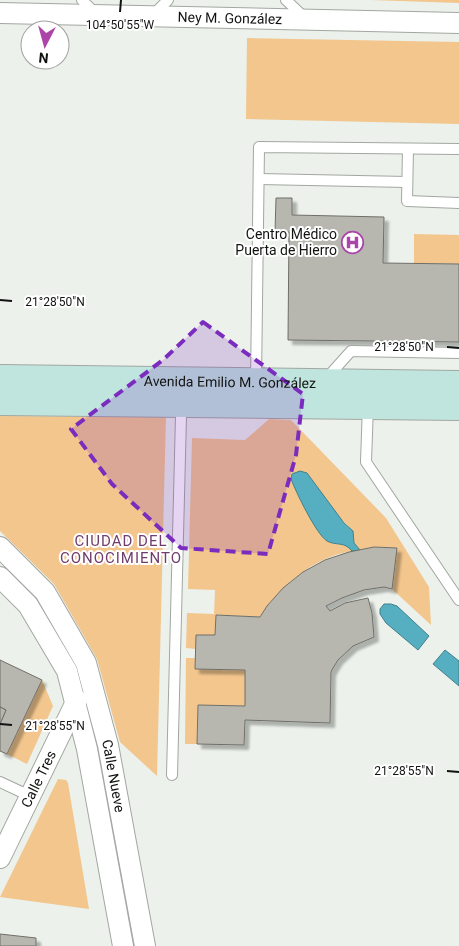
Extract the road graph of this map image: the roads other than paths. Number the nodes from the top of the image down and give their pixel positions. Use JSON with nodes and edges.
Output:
{"nodes":[{"id":1,"x":82,"y":0,"type":"edge"},
{"id":2,"x":168,"y":0,"type":"edge"},
{"id":3,"x":286,"y":0,"type":"edge"},
{"id":4,"x":0,"y":13,"type":"edge"},
{"id":5,"x":96,"y":15,"type":"junction"},
{"id":6,"x":152,"y":16,"type":"junction"},
{"id":7,"x":306,"y":20,"type":"junction"},
{"id":8,"x":459,"y":23,"type":"edge"},
{"id":9,"x":408,"y":148,"type":"junction"},
{"id":10,"x":459,"y":149,"type":"edge"},
{"id":11,"x":259,"y":179,"type":"junction"},
{"id":12,"x":407,"y":182,"type":"junction"},
{"id":13,"x":459,"y":203,"type":"edge"},
{"id":14,"x":459,"y":353,"type":"edge"},
{"id":15,"x":0,"y":379,"type":"edge"},
{"id":16,"x":256,"y":382,"type":"junction"},
{"id":17,"x":322,"y":383,"type":"junction"},
{"id":18,"x":459,"y":385,"type":"edge"},
{"id":19,"x":179,"y":392,"type":"junction"},
{"id":20,"x":368,"y":395,"type":"junction"},
{"id":21,"x":0,"y":401,"type":"edge"},
{"id":22,"x":459,"y":406,"type":"edge"},
{"id":23,"x":0,"y":547,"type":"edge"},
{"id":24,"x":0,"y":577,"type":"edge"},
{"id":25,"x":459,"y":600,"type":"edge"},
{"id":26,"x":90,"y":674,"type":"junction"},
{"id":27,"x":75,"y":704,"type":"junction"},
{"id":28,"x":172,"y":775,"type":"dead end"},
{"id":29,"x":0,"y":782,"type":"edge"},
{"id":30,"x":30,"y":796,"type":"junction"},
{"id":31,"x":0,"y":858,"type":"edge"},
{"id":32,"x":123,"y":946,"type":"edge"},
{"id":33,"x":145,"y":946,"type":"edge"}],
"edges":[{"from":1,"to":5,"type":"lane"},
{"from":2,"to":6,"type":"lane"},
{"from":3,"to":7,"type":"lane"},
{"from":4,"to":5,"type":"street","name":"Ney M. González"},
{"from":5,"to":6,"type":"street","name":"Ney M. González"},
{"from":6,"to":7,"type":"street","name":"Ney M. González"},
{"from":7,"to":8,"type":"street","name":"Ney M. González"},
{"from":9,"to":10,"type":"lane"},
{"from":9,"to":11,"type":"lane"},
{"from":9,"to":12,"type":"lane"},
{"from":11,"to":12,"type":"lane"},
{"from":11,"to":16,"type":"lane"},
{"from":12,"to":13,"type":"lane"},
{"from":14,"to":17,"type":"lane"},
{"from":15,"to":19,"type":"main road","name":"Avenida Emilio M. González"},
{"from":16,"to":17,"type":"main road","name":"Avenida Emilio M. González"},
{"from":16,"to":19,"type":"main road","name":"Avenida Emilio M. González"},
{"from":17,"to":20,"type":"main road","name":"Avenida Emilio M. González"},
{"from":18,"to":20,"type":"main road","name":"Avenida Emilio M. González"},
{"from":19,"to":20,"type":"main road","name":"Avenida Emilio M. González"},
{"from":19,"to":21,"type":"main road","name":"Avenida Emilio M. González"},
{"from":19,"to":28,"type":"lane"},
{"from":20,"to":22,"type":"main road","name":"Avenida Emilio M. González"},
{"from":20,"to":25,"type":"lane"},
{"from":23,"to":26,"type":"street","name":"Calle Nueve"},
{"from":24,"to":27,"type":"street","name":"Calle Nueve"},
{"from":26,"to":27,"type":"street","name":"Calle Tres"},
{"from":26,"to":33,"type":"street","name":"Calle Nueve"},
{"from":27,"to":30,"type":"street","name":"Calle Tres"},
{"from":27,"to":32,"type":"street","name":"Calle Nueve"},
{"from":29,"to":30,"type":"lane"},
{"from":30,"to":31,"type":"street","name":"Calle Tres"}]}
